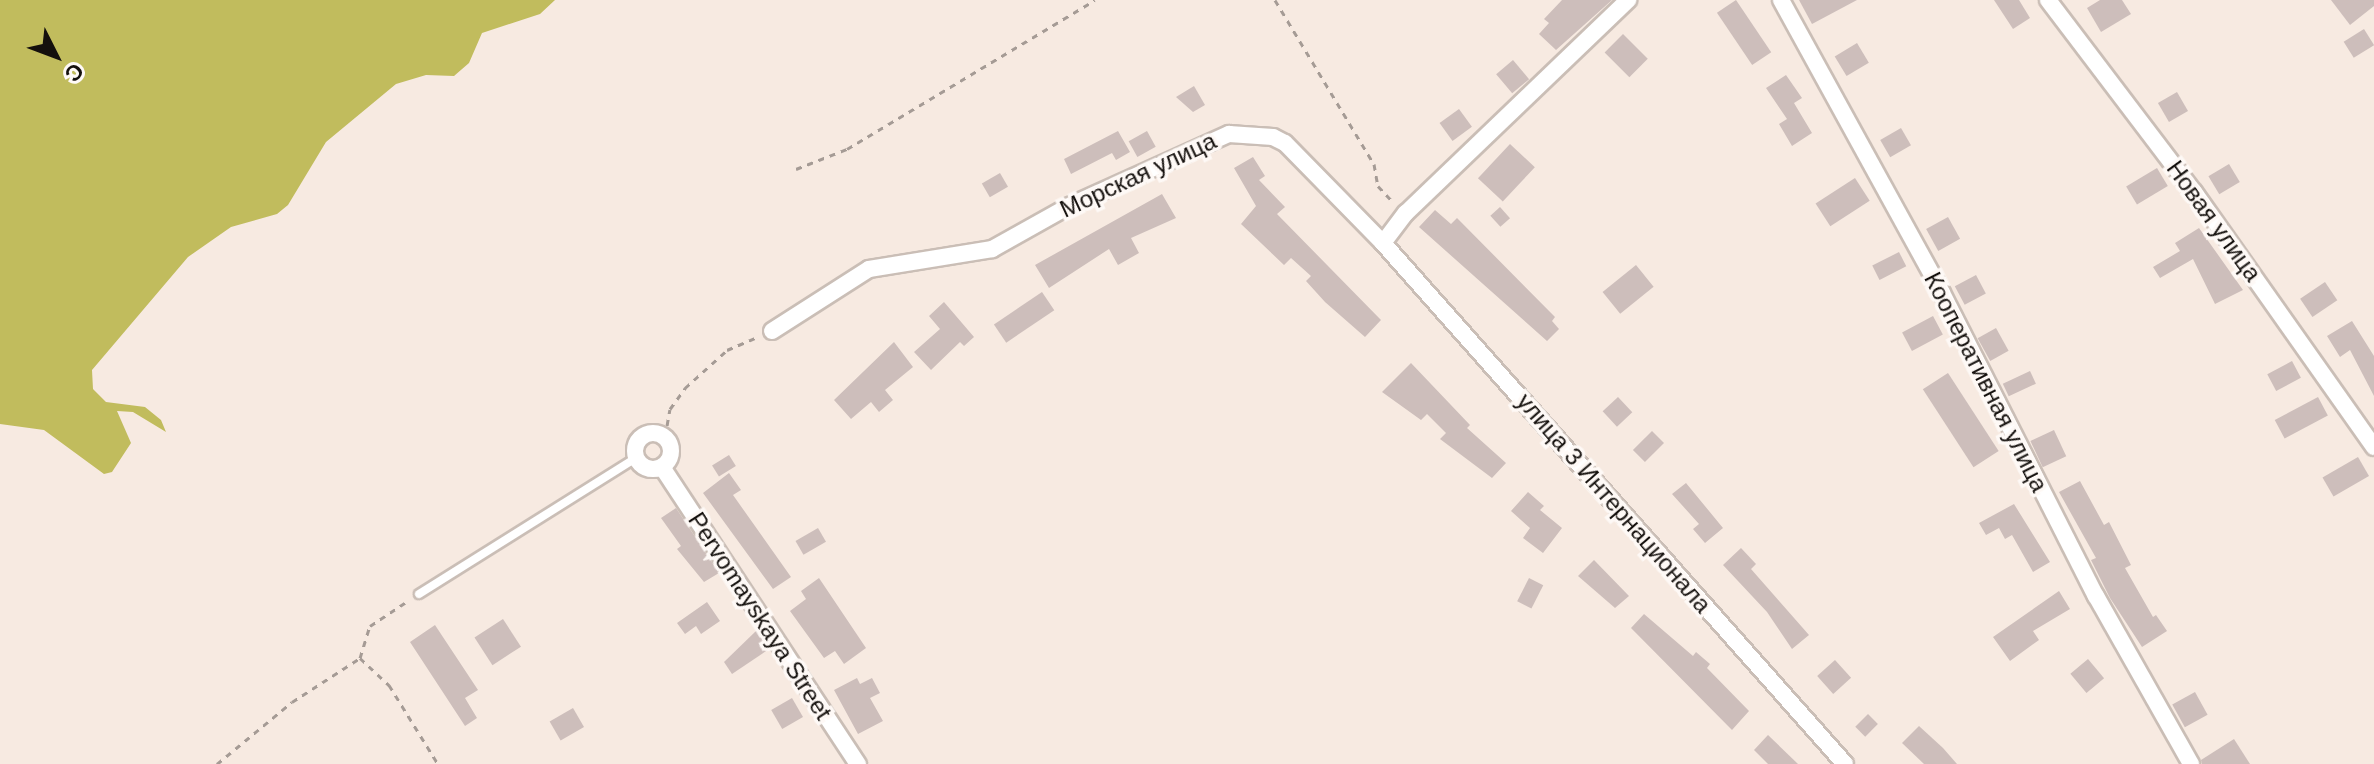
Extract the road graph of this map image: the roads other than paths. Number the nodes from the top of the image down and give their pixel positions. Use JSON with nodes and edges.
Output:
{"nodes":[{"id":1,"x":1628,"y":0,"type":"edge"},
{"id":2,"x":1781,"y":0,"type":"edge"},
{"id":3,"x":2048,"y":0,"type":"edge"},
{"id":4,"x":1383,"y":243,"type":"junction"},
{"id":5,"x":772,"y":331,"type":"road end"},
{"id":6,"x":2374,"y":447,"type":"edge"},
{"id":7,"x":636,"y":458,"type":"junction"},
{"id":8,"x":662,"y":467,"type":"junction"},
{"id":9,"x":419,"y":594,"type":"road end"},
{"id":10,"x":858,"y":764,"type":"edge"},
{"id":11,"x":1845,"y":764,"type":"edge"},
{"id":12,"x":2191,"y":764,"type":"edge"}],
"edges":[{"from":1,"to":4,"type":"street"},
{"from":2,"to":12,"type":"street","name":"Кооперативная улица"},
{"from":3,"to":6,"type":"street","name":"Новая улица"},
{"from":4,"to":5,"type":"street","name":"Морская улица"},
{"from":4,"to":11,"type":"street","name":"улица 3 Интернационала"},
{"from":7,"to":8,"type":"street"},
{"from":7,"to":8,"type":"street"},
{"from":7,"to":9,"type":"lane"},
{"from":8,"to":10,"type":"street","name":"Pervomayskaya Street"}]}
